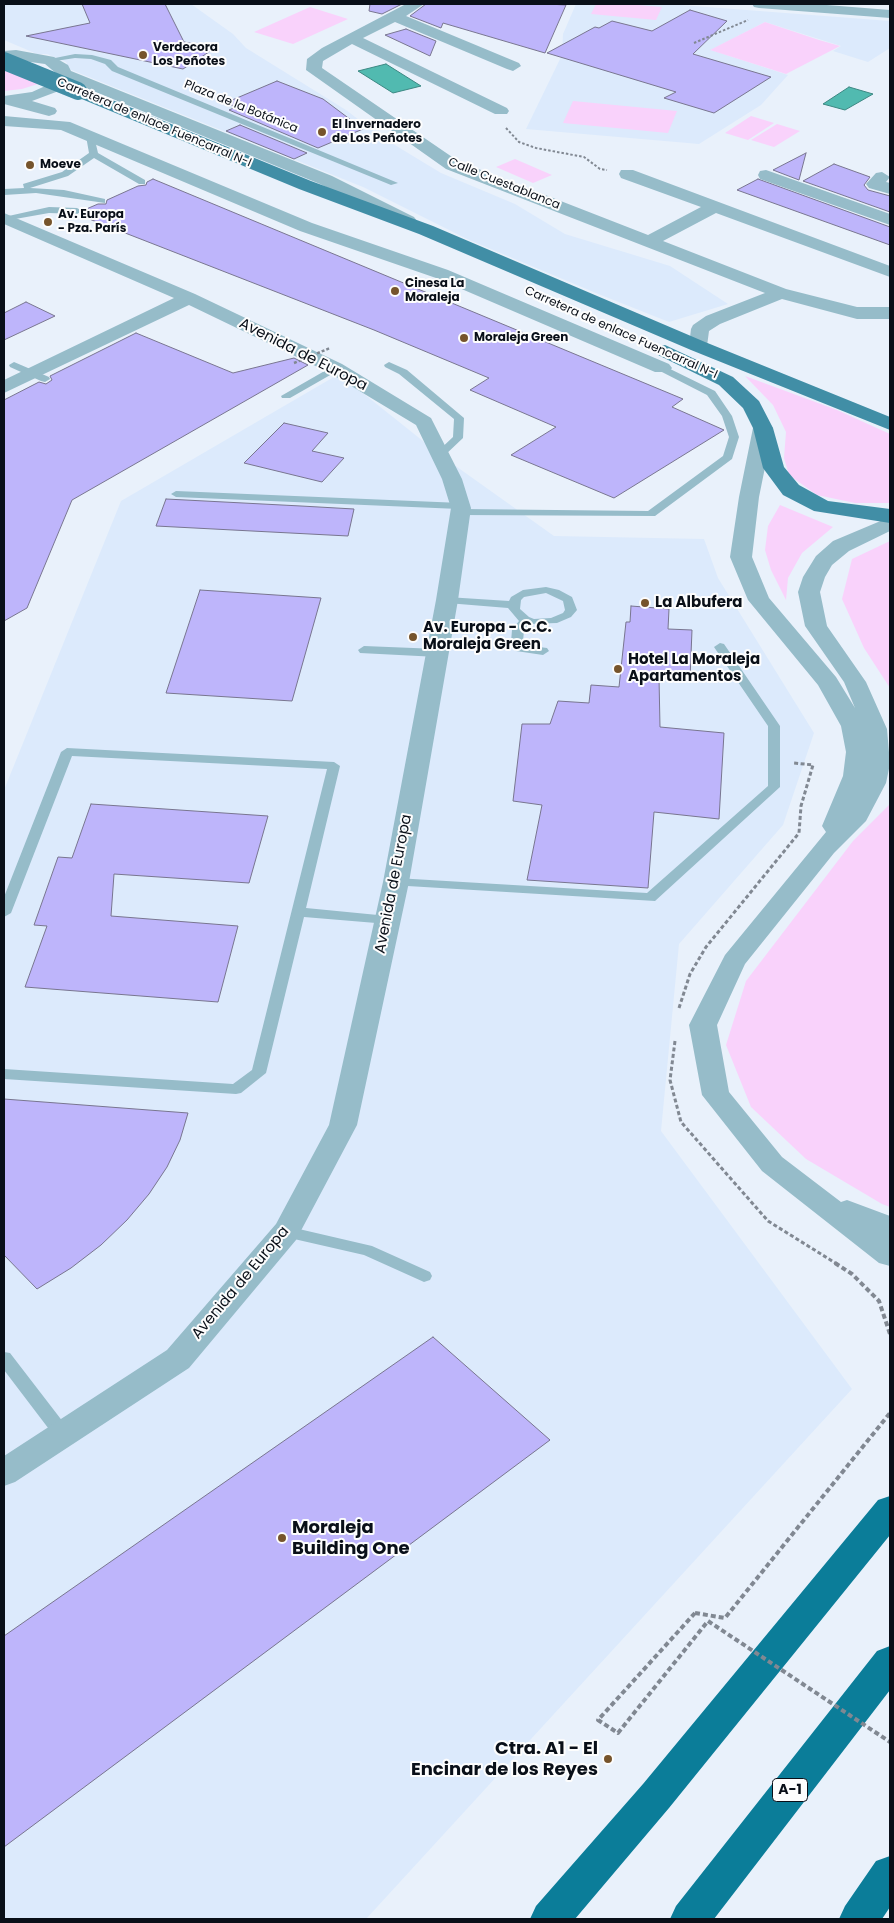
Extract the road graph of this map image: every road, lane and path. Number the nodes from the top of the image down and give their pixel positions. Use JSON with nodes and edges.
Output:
{"nodes":[{"id":1,"x":417,"y":4,"type":"edge"},
{"id":2,"x":759,"y":4,"type":"edge"},
{"id":3,"x":890,"y":14,"type":"edge"},
{"id":4,"x":394,"y":16,"type":"junction"},
{"id":5,"x":351,"y":38,"type":"junction"},
{"id":6,"x":7,"y":55,"type":"edge"},
{"id":7,"x":48,"y":60,"type":"junction"},
{"id":8,"x":513,"y":66,"type":"dead end"},
{"id":9,"x":66,"y":74,"type":"junction"},
{"id":10,"x":6,"y":100,"type":"edge"},
{"id":11,"x":501,"y":111,"type":"joint"},
{"id":12,"x":4,"y":121,"type":"edge"},
{"id":13,"x":90,"y":136,"type":"junction"},
{"id":14,"x":94,"y":154,"type":"junction"},
{"id":15,"x":627,"y":174,"type":"joint"},
{"id":16,"x":766,"y":175,"type":"dead end"},
{"id":17,"x":142,"y":182,"type":"dead end"},
{"id":18,"x":394,"y":182,"type":"dead end"},
{"id":19,"x":305,"y":185,"type":"junction"},
{"id":20,"x":7,"y":192,"type":"edge"},
{"id":21,"x":102,"y":201,"type":"dead end"},
{"id":22,"x":716,"y":206,"type":"junction"},
{"id":23,"x":77,"y":211,"type":"dead end"},
{"id":24,"x":5,"y":219,"type":"edge"},
{"id":25,"x":890,"y":220,"type":"edge"},
{"id":26,"x":426,"y":230,"type":"junction"},
{"id":27,"x":648,"y":242,"type":"junction"},
{"id":28,"x":890,"y":272,"type":"edge"},
{"id":29,"x":484,"y":273,"type":"junction"},
{"id":30,"x":170,"y":290,"type":"junction"},
{"id":31,"x":780,"y":293,"type":"junction"},
{"id":32,"x":189,"y":298,"type":"junction"},
{"id":33,"x":890,"y":313,"type":"edge"},
{"id":34,"x":698,"y":346,"type":"junction"},
{"id":35,"x":330,"y":348,"type":"dead end"},
{"id":36,"x":294,"y":363,"type":"dead end"},
{"id":37,"x":389,"y":365,"type":"dead end"},
{"id":38,"x":9,"y":367,"type":"edge"},
{"id":39,"x":335,"y":368,"type":"junction"},
{"id":40,"x":662,"y":368,"type":"joint"},
{"id":41,"x":38,"y":376,"type":"junction"},
{"id":42,"x":4,"y":387,"type":"edge"},
{"id":43,"x":286,"y":396,"type":"dead end"},
{"id":44,"x":890,"y":424,"type":"edge"},
{"id":45,"x":763,"y":428,"type":"junction"},
{"id":46,"x":440,"y":454,"type":"junction"},
{"id":47,"x":176,"y":494,"type":"dead end"},
{"id":48,"x":461,"y":509,"type":"junction"},
{"id":49,"x":890,"y":516,"type":"edge"},
{"id":50,"x":890,"y":523,"type":"edge"},
{"id":51,"x":447,"y":600,"type":"junction"},
{"id":52,"x":513,"y":605,"type":"junction"},
{"id":53,"x":526,"y":620,"type":"junction"},
{"id":54,"x":720,"y":647,"type":"dead end"},
{"id":55,"x":364,"y":650,"type":"dead end"},
{"id":56,"x":543,"y":651,"type":"dead end"},
{"id":57,"x":438,"y":653,"type":"junction"},
{"id":58,"x":774,"y":761,"type":"junction"},
{"id":59,"x":799,"y":833,"type":"dead end"},
{"id":60,"x":825,"y":847,"type":"junction"},
{"id":61,"x":396,"y":882,"type":"junction"},
{"id":62,"x":300,"y":912,"type":"junction"},
{"id":63,"x":4,"y":913,"type":"edge"},
{"id":64,"x":388,"y":920,"type":"junction"},
{"id":65,"x":4,"y":1074,"type":"edge"},
{"id":66,"x":821,"y":1201,"type":"junction"},
{"id":67,"x":890,"y":1228,"type":"edge"},
{"id":68,"x":286,"y":1232,"type":"junction"},
{"id":69,"x":890,"y":1255,"type":"edge"},
{"id":70,"x":424,"y":1276,"type":"dead end"},
{"id":71,"x":4,"y":1358,"type":"edge"},
{"id":72,"x":890,"y":1413,"type":"edge"},
{"id":73,"x":64,"y":1436,"type":"junction"},
{"id":74,"x":4,"y":1473,"type":"edge"},
{"id":75,"x":890,"y":1510,"type":"edge"},
{"id":76,"x":890,"y":1662,"type":"edge"},
{"id":77,"x":890,"y":1742,"type":"edge"},
{"id":78,"x":890,"y":1874,"type":"edge"},
{"id":79,"x":550,"y":1919,"type":"edge"},
{"id":80,"x":690,"y":1919,"type":"edge"},
{"id":81,"x":859,"y":1919,"type":"edge"}],
"edges":[{"from":1,"to":4,"type":"street","name":"Calle Cuestablanca"},
{"from":2,"to":3,"type":"street"},
{"from":4,"to":5,"type":"street","name":"Calle Cuestablanca"},
{"from":4,"to":8,"type":"street"},
{"from":5,"to":11,"type":"street"},
{"from":5,"to":27,"type":"street","name":"Calle Cuestablanca"},
{"from":6,"to":7,"type":"street"},
{"from":6,"to":19,"type":"main road","name":"Carretera de enlace Fuencarral N-I","bridge":true},
{"from":7,"to":9,"type":"street"},
{"from":7,"to":18,"type":"lane","name":"Plaza de la Botánica"},
{"from":9,"to":10,"type":"street"},
{"from":9,"to":26,"type":"street"},
{"from":10,"to":29,"type":"street"},
{"from":11,"to":15,"type":"path"},
{"from":12,"to":13,"type":"street"},
{"from":13,"to":14,"type":"lane"},
{"from":13,"to":40,"type":"street"},
{"from":14,"to":17,"type":"lane"},
{"from":14,"to":20,"type":"lane"},
{"from":15,"to":22,"type":"street"},
{"from":16,"to":25,"type":"street"},
{"from":19,"to":26,"type":"main road","name":"Carretera de enlace Fuencarral N-I"},
{"from":19,"to":29,"type":"main road","name":"Carretera de enlace Fuencarral N-I"},
{"from":20,"to":21,"type":"lane"},
{"from":22,"to":27,"type":"street"},
{"from":22,"to":28,"type":"street"},
{"from":23,"to":24,"type":"lane"},
{"from":24,"to":30,"type":"street","name":"Avenida de Europa"},
{"from":26,"to":34,"type":"main road","name":"Carretera de enlace Fuencarral N-I"},
{"from":27,"to":31,"type":"street","name":"Calle Cuestablanca"},
{"from":29,"to":45,"type":"main road","name":"Carretera de enlace Fuencarral N-I"},
{"from":30,"to":32,"type":"street","name":"Avenida de Europa"},
{"from":30,"to":38,"type":"street"},
{"from":31,"to":33,"type":"street","name":"Calle Cuestablanca"},
{"from":31,"to":34,"type":"street"},
{"from":32,"to":39,"type":"street","name":"Avenida de Europa"},
{"from":32,"to":41,"type":"street"},
{"from":34,"to":44,"type":"main road","name":"Carretera de enlace Fuencarral N-I"},
{"from":35,"to":36,"type":"path","bridge":true},
{"from":37,"to":46,"type":"lane"},
{"from":38,"to":41,"type":"lane"},
{"from":39,"to":43,"type":"lane"},
{"from":39,"to":46,"type":"street","name":"Avenida de Europa"},
{"from":40,"to":48,"type":"lane"},
{"from":41,"to":42,"type":"street"},
{"from":45,"to":49,"type":"main road","name":"Carretera de enlace Fuencarral N-I"},
{"from":45,"to":60,"type":"street"},
{"from":46,"to":48,"type":"street","name":"Avenida de Europa"},
{"from":47,"to":48,"type":"lane"},
{"from":48,"to":51,"type":"street","name":"Avenida de Europa"},
{"from":50,"to":60,"type":"street"},
{"from":51,"to":52,"type":"lane"},
{"from":51,"to":57,"type":"street","name":"Avenida de Europa"},
{"from":52,"to":53,"type":"lane"},
{"from":52,"to":53,"type":"lane"},
{"from":53,"to":56,"type":"lane"},
{"from":54,"to":58,"type":"lane"},
{"from":55,"to":57,"type":"lane"},
{"from":57,"to":61,"type":"street","name":"Avenida de Europa"},
{"from":58,"to":59,"type":"path"},
{"from":58,"to":61,"type":"lane"},
{"from":60,"to":66,"type":"street"},
{"from":61,"to":64,"type":"street","name":"Avenida de Europa"},
{"from":62,"to":63,"type":"lane"},
{"from":62,"to":64,"type":"lane"},
{"from":62,"to":65,"type":"lane"},
{"from":64,"to":68,"type":"street","name":"Avenida de Europa"},
{"from":66,"to":67,"type":"street"},
{"from":66,"to":69,"type":"street"},
{"from":68,"to":70,"type":"lane"},
{"from":68,"to":73,"type":"street","name":"Avenida de Europa"},
{"from":71,"to":73,"type":"lane"},
{"from":72,"to":77,"type":"path","bridge":true},
{"from":73,"to":74,"type":"street","name":"Avenida de Europa"},
{"from":75,"to":79,"type":"highway"},
{"from":76,"to":80,"type":"highway","number":"A-1"},
{"from":78,"to":81,"type":"highway"}]}
